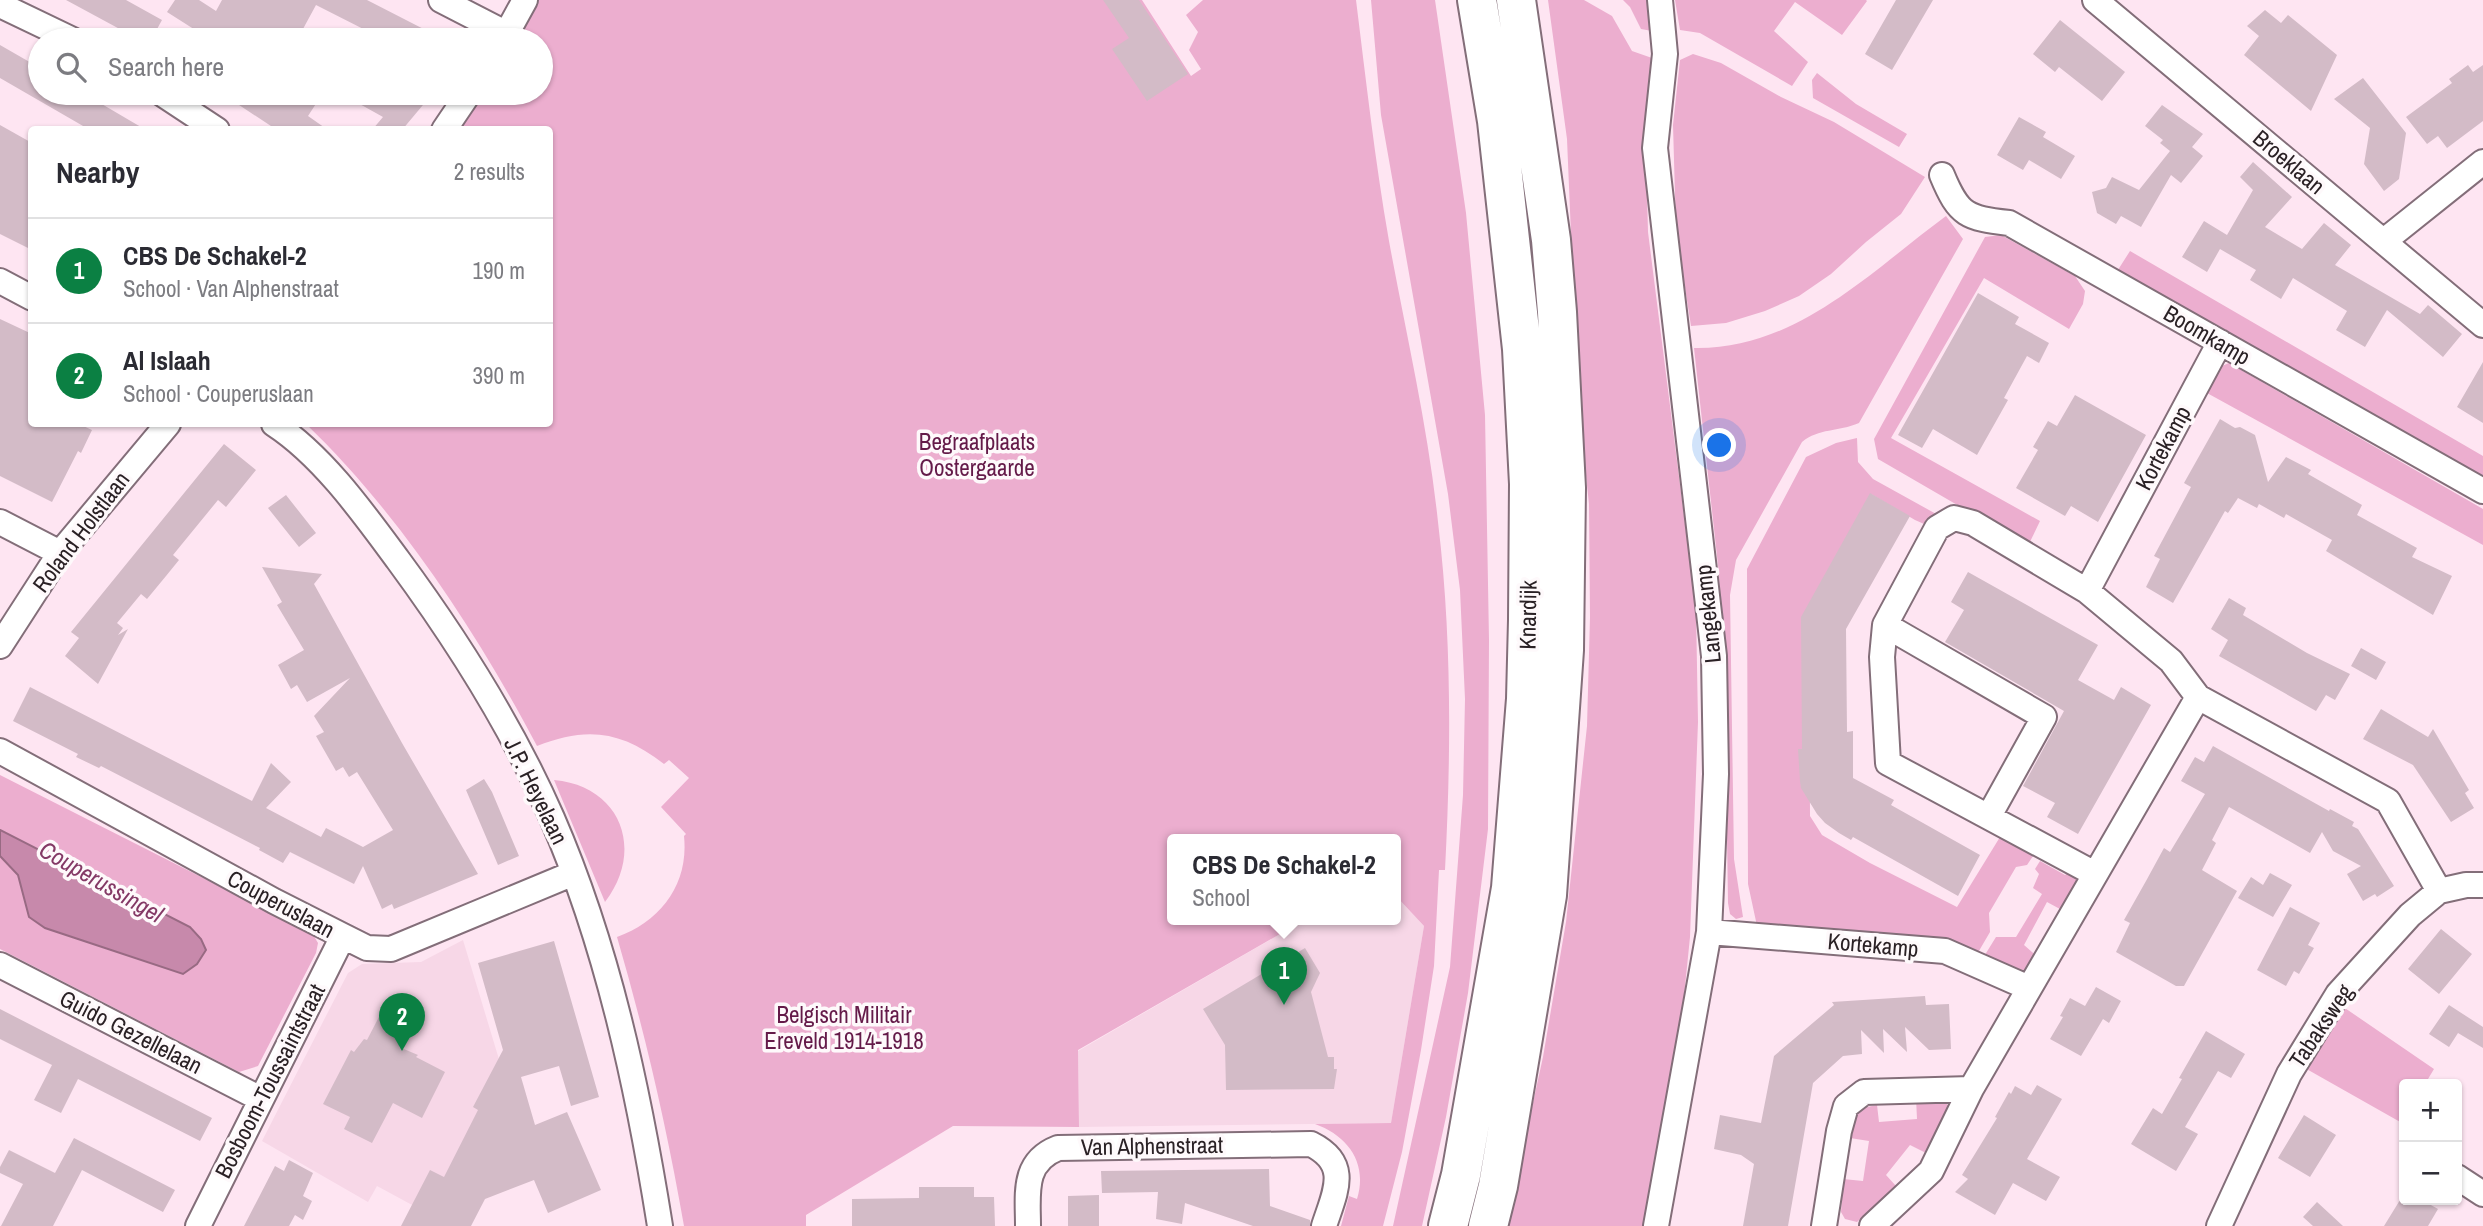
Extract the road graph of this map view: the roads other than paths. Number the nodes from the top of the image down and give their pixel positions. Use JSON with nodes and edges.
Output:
{"nodes":[{"id":1,"x":441,"y":0,"type":"edge"},
{"id":2,"x":525,"y":0,"type":"edge"},
{"id":3,"x":1477,"y":0,"type":"edge"},
{"id":4,"x":1516,"y":0,"type":"edge"},
{"id":5,"x":1660,"y":0,"type":"edge"},
{"id":6,"x":2095,"y":0,"type":"edge"},
{"id":7,"x":0,"y":5,"type":"edge"},
{"id":8,"x":48,"y":28,"type":"edge"},
{"id":9,"x":489,"y":28,"type":"edge"},
{"id":10,"x":510,"y":28,"type":"edge"},
{"id":11,"x":179,"y":105,"type":"edge"},
{"id":12,"x":461,"y":105,"type":"edge"},
{"id":13,"x":211,"y":126,"type":"edge"},
{"id":14,"x":447,"y":126,"type":"edge"},
{"id":15,"x":2483,"y":162,"type":"edge"},
{"id":16,"x":1942,"y":175,"type":"dead end"},
{"id":17,"x":2384,"y":241,"type":"junction"},
{"id":18,"x":0,"y":281,"type":"edge"},
{"id":19,"x":28,"y":296,"type":"edge"},
{"id":20,"x":2483,"y":325,"type":"edge"},
{"id":21,"x":2220,"y":342,"type":"junction"},
{"id":22,"x":165,"y":427,"type":"edge"},
{"id":23,"x":278,"y":427,"type":"edge"},
{"id":24,"x":2483,"y":491,"type":"edge"},
{"id":25,"x":0,"y":522,"type":"edge"},
{"id":26,"x":60,"y":553,"type":"junction"},
{"id":27,"x":2087,"y":591,"type":"junction"},
{"id":28,"x":1885,"y":625,"type":"junction"},
{"id":29,"x":0,"y":646,"type":"edge"},
{"id":30,"x":2198,"y":697,"type":"junction"},
{"id":31,"x":0,"y":751,"type":"edge"},
{"id":32,"x":1989,"y":817,"type":"junction"},
{"id":33,"x":574,"y":873,"type":"junction"},
{"id":34,"x":2095,"y":874,"type":"junction"},
{"id":35,"x":2483,"y":886,"type":"edge"},
{"id":36,"x":2439,"y":891,"type":"junction"},
{"id":37,"x":1709,"y":932,"type":"junction"},
{"id":38,"x":343,"y":936,"type":"junction"},
{"id":39,"x":0,"y":965,"type":"edge"},
{"id":40,"x":2029,"y":988,"type":"junction"},
{"id":41,"x":1971,"y":1089,"type":"junction"},
{"id":42,"x":261,"y":1099,"type":"junction"},
{"id":43,"x":2462,"y":1180,"type":"edge"},
{"id":44,"x":2483,"y":1194,"type":"edge"},
{"id":45,"x":198,"y":1226,"type":"edge"},
{"id":46,"x":660,"y":1226,"type":"edge"},
{"id":47,"x":1028,"y":1226,"type":"edge"},
{"id":48,"x":1324,"y":1226,"type":"edge"},
{"id":49,"x":1448,"y":1226,"type":"edge"},
{"id":50,"x":1488,"y":1226,"type":"edge"},
{"id":51,"x":1656,"y":1226,"type":"edge"},
{"id":52,"x":1824,"y":1226,"type":"edge"},
{"id":53,"x":1872,"y":1226,"type":"edge"},
{"id":54,"x":2219,"y":1226,"type":"edge"}],
"edges":[{"from":1,"to":9,"type":"street"},
{"from":2,"to":10,"type":"street"},
{"from":3,"to":49,"type":"main road","name":"Knardijk"},
{"from":4,"to":50,"type":"main road","name":"Knardijk"},
{"from":5,"to":37,"type":"street","name":"Langekamp"},
{"from":6,"to":17,"type":"street","name":"Broeklaan"},
{"from":7,"to":8,"type":"street"},
{"from":11,"to":13,"type":"street"},
{"from":12,"to":14,"type":"street"},
{"from":15,"to":17,"type":"street"},
{"from":16,"to":21,"type":"street","name":"Boomkamp"},
{"from":17,"to":20,"type":"street","name":"Broeklaan"},
{"from":18,"to":19,"type":"street"},
{"from":21,"to":24,"type":"street","name":"Boomkamp"},
{"from":21,"to":27,"type":"street","name":"Kortekamp"},
{"from":22,"to":26,"type":"street","name":"Roland Holstlaan"},
{"from":23,"to":33,"type":"street","name":"J.P. Heyelaan"},
{"from":25,"to":26,"type":"street"},
{"from":26,"to":29,"type":"street","name":"Roland Holstlaan"},
{"from":27,"to":28,"type":"street"},
{"from":27,"to":30,"type":"street"},
{"from":28,"to":32,"type":"street"},
{"from":28,"to":32,"type":"street"},
{"from":30,"to":34,"type":"street"},
{"from":30,"to":36,"type":"street"},
{"from":31,"to":38,"type":"street","name":"Couperuslaan"},
{"from":32,"to":34,"type":"street"},
{"from":33,"to":38,"type":"street","name":"Couperuslaan"},
{"from":33,"to":46,"type":"street","name":"J.P. Heyelaan"},
{"from":34,"to":40,"type":"street"},
{"from":35,"to":36,"type":"street"},
{"from":36,"to":54,"type":"street","name":"Tabaksweg"},
{"from":37,"to":40,"type":"street","name":"Kortekamp"},
{"from":37,"to":51,"type":"street","name":"Langekamp"},
{"from":38,"to":42,"type":"street","name":"Bosboom-Toussaintstraat"},
{"from":39,"to":42,"type":"street","name":"Guido Gezellelaan"},
{"from":40,"to":41,"type":"street"},
{"from":41,"to":52,"type":"street"},
{"from":41,"to":53,"type":"street"},
{"from":42,"to":45,"type":"street","name":"Bosboom-Toussaintstraat"},
{"from":43,"to":44,"type":"street"},
{"from":47,"to":48,"type":"street","name":"Van Alphenstraat"}]}
